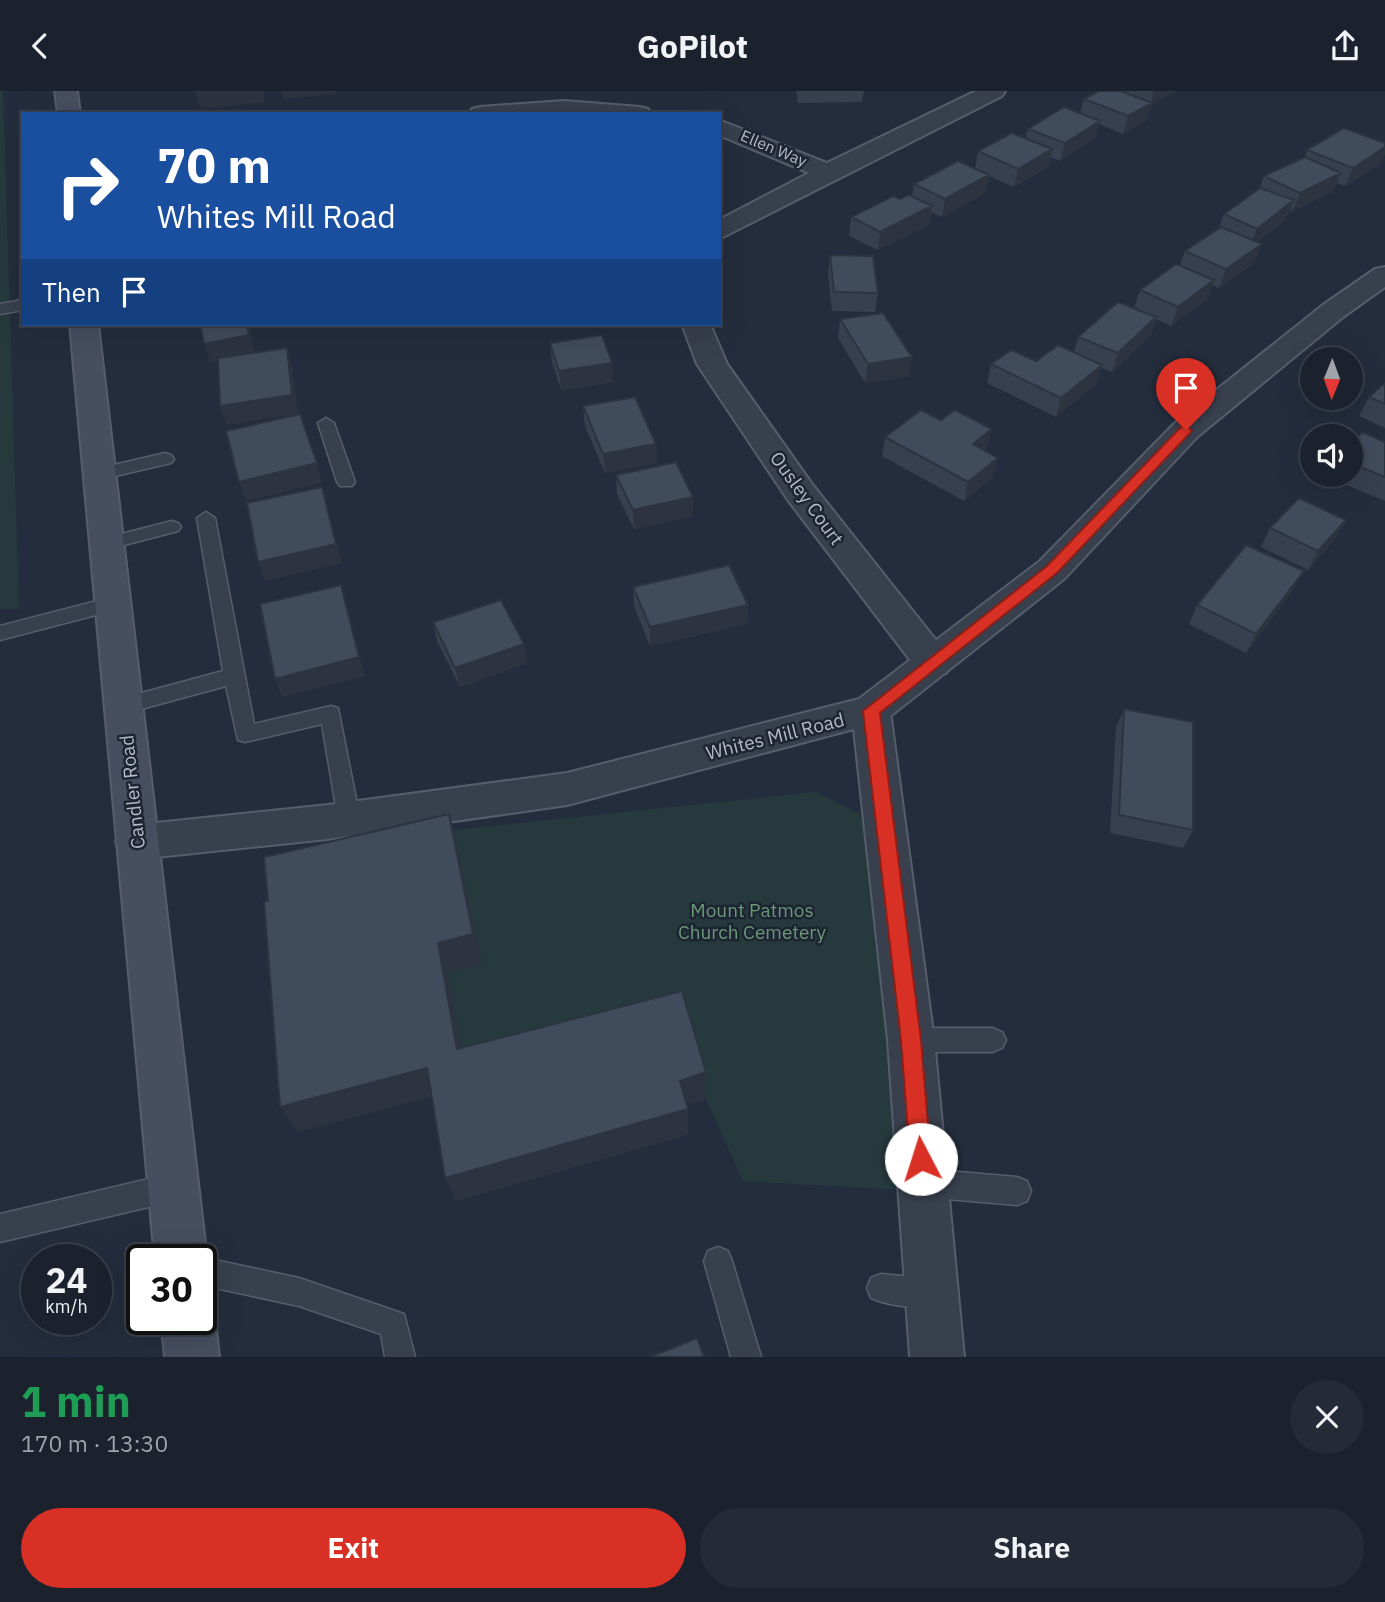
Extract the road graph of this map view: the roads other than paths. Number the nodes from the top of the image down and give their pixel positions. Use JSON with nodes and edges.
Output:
{"nodes":[{"id":1,"x":66,"y":91,"type":"edge"},
{"id":2,"x":994,"y":91,"type":"edge"},
{"id":3,"x":69,"y":112,"type":"edge"},
{"id":4,"x":508,"y":112,"type":"edge"},
{"id":5,"x":615,"y":112,"type":"edge"},
{"id":6,"x":721,"y":128,"type":"edge"},
{"id":7,"x":828,"y":172,"type":"junction"},
{"id":8,"x":721,"y":230,"type":"edge"},
{"id":9,"x":1385,"y":275,"type":"edge"},
{"id":10,"x":21,"y":305,"type":"edge"},
{"id":11,"x":0,"y":309,"type":"edge"},
{"id":12,"x":84,"y":326,"type":"edge"},
{"id":13,"x":697,"y":326,"type":"edge"},
{"id":14,"x":326,"y":423,"type":"dead end"},
{"id":15,"x":165,"y":459,"type":"dead end"},
{"id":16,"x":98,"y":474,"type":"junction"},
{"id":17,"x":346,"y":482,"type":"dead end"},
{"id":18,"x":206,"y":519,"type":"dead end"},
{"id":19,"x":172,"y":527,"type":"dead end"},
{"id":20,"x":105,"y":544,"type":"junction"},
{"id":21,"x":112,"y":604,"type":"junction"},
{"id":22,"x":0,"y":633,"type":"edge"},
{"id":23,"x":933,"y":663,"type":"junction"},
{"id":24,"x":233,"y":676,"type":"junction"},
{"id":25,"x":122,"y":706,"type":"junction"},
{"id":26,"x":871,"y":711,"type":"junction"},
{"id":27,"x":349,"y":819,"type":"junction"},
{"id":28,"x":137,"y":842,"type":"junction"},
{"id":29,"x":911,"y":1040,"type":"junction"},
{"id":30,"x":993,"y":1040,"type":"dead end"},
{"id":31,"x":923,"y":1183,"type":"junction"},
{"id":32,"x":174,"y":1187,"type":"junction"},
{"id":33,"x":1017,"y":1191,"type":"dead end"},
{"id":34,"x":0,"y":1228,"type":"edge"},
{"id":35,"x":179,"y":1244,"type":"edge"},
{"id":36,"x":718,"y":1261,"type":"dead end"},
{"id":37,"x":217,"y":1274,"type":"edge"},
{"id":38,"x":881,"y":1288,"type":"dead end"},
{"id":39,"x":932,"y":1293,"type":"junction"},
{"id":40,"x":190,"y":1335,"type":"edge"},
{"id":41,"x":192,"y":1357,"type":"edge"},
{"id":42,"x":400,"y":1357,"type":"edge"},
{"id":43,"x":746,"y":1357,"type":"edge"},
{"id":44,"x":937,"y":1357,"type":"edge"}],
"edges":[{"from":1,"to":3,"type":"main road"},
{"from":2,"to":7,"type":"street"},
{"from":4,"to":5,"type":"street"},
{"from":6,"to":7,"type":"street","name":"Ellen Way"},
{"from":7,"to":8,"type":"street"},
{"from":9,"to":23,"type":"street","name":"Whites Mill Road"},
{"from":10,"to":11,"type":"lane"},
{"from":12,"to":16,"type":"main road","name":"Candler Road"},
{"from":13,"to":23,"type":"street","name":"Ousley Court"},
{"from":14,"to":17,"type":"lane"},
{"from":15,"to":16,"type":"lane"},
{"from":16,"to":20,"type":"main road","name":"Candler Road"},
{"from":18,"to":24,"type":"lane"},
{"from":19,"to":20,"type":"lane"},
{"from":20,"to":21,"type":"main road","name":"Candler Road"},
{"from":21,"to":22,"type":"lane"},
{"from":21,"to":25,"type":"main road","name":"Candler Road"},
{"from":23,"to":26,"type":"street","name":"Whites Mill Road"},
{"from":24,"to":25,"type":"lane"},
{"from":24,"to":27,"type":"lane"},
{"from":25,"to":28,"type":"main road","name":"Candler Road"},
{"from":26,"to":27,"type":"street","name":"Whites Mill Road"},
{"from":26,"to":29,"type":"street"},
{"from":27,"to":28,"type":"street","name":"Whites Mill Road"},
{"from":28,"to":32,"type":"main road","name":"Candler Road"},
{"from":29,"to":30,"type":"lane"},
{"from":29,"to":31,"type":"street"},
{"from":31,"to":33,"type":"lane"},
{"from":31,"to":39,"type":"street"},
{"from":32,"to":34,"type":"lane"},
{"from":32,"to":35,"type":"main road","name":"Candler Road"},
{"from":36,"to":43,"type":"lane"},
{"from":37,"to":42,"type":"lane"},
{"from":38,"to":39,"type":"lane"},
{"from":39,"to":44,"type":"street"},
{"from":40,"to":41,"type":"main road"}]}
